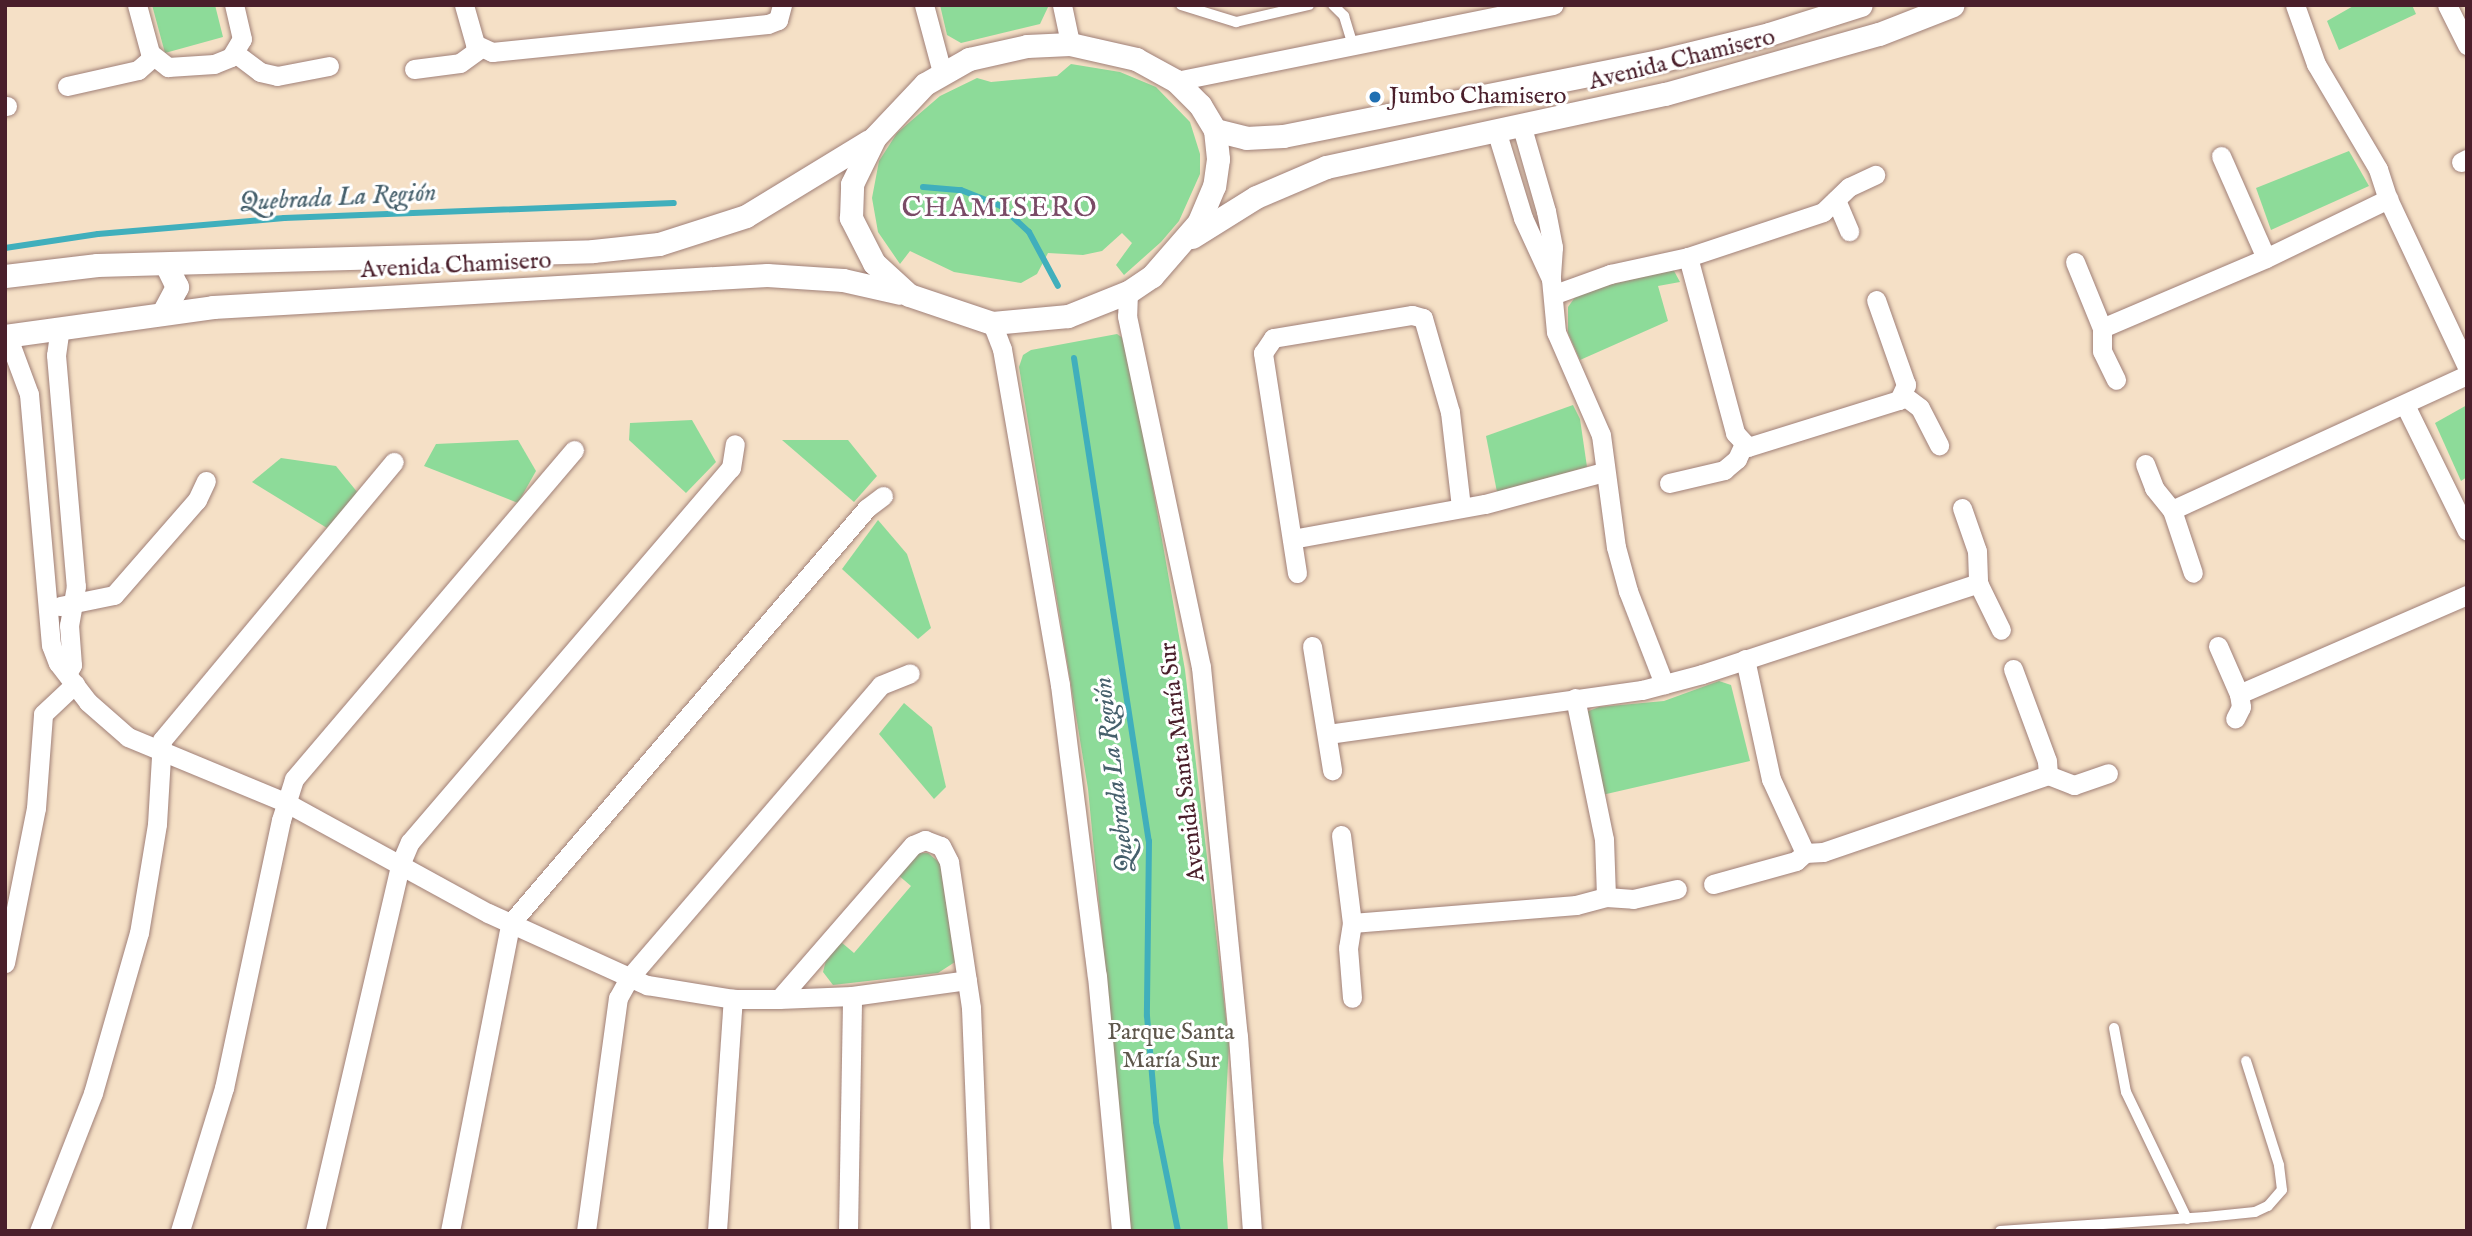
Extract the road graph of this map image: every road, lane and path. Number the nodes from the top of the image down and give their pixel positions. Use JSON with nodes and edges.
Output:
{"nodes":[{"id":1,"x":137,"y":5,"type":"edge"},
{"id":2,"x":234,"y":5,"type":"edge"},
{"id":3,"x":464,"y":5,"type":"edge"},
{"id":4,"x":782,"y":5,"type":"edge"},
{"id":5,"x":924,"y":5,"type":"edge"},
{"id":6,"x":1062,"y":5,"type":"edge"},
{"id":7,"x":1309,"y":5,"type":"edge"},
{"id":8,"x":1334,"y":5,"type":"edge"},
{"id":9,"x":1553,"y":5,"type":"edge"},
{"id":10,"x":1861,"y":5,"type":"edge"},
{"id":11,"x":1953,"y":5,"type":"edge"},
{"id":12,"x":2447,"y":5,"type":"edge"},
{"id":13,"x":1185,"y":7,"type":"edge"},
{"id":14,"x":2302,"y":8,"type":"edge"},
{"id":15,"x":1070,"y":44,"type":"junction"},
{"id":16,"x":1353,"y":45,"type":"junction"},
{"id":17,"x":2467,"y":45,"type":"edge"},
{"id":18,"x":481,"y":48,"type":"junction"},
{"id":19,"x":236,"y":53,"type":"junction"},
{"id":20,"x":152,"y":58,"type":"junction"},
{"id":21,"x":329,"y":66,"type":"dead end"},
{"id":22,"x":414,"y":69,"type":"dead end"},
{"id":23,"x":942,"y":72,"type":"junction"},
{"id":24,"x":1176,"y":81,"type":"junction"},
{"id":25,"x":66,"y":86,"type":"dead end"},
{"id":26,"x":1521,"y":124,"type":"junction"},
{"id":27,"x":1215,"y":130,"type":"junction"},
{"id":28,"x":1496,"y":130,"type":"junction"},
{"id":29,"x":874,"y":137,"type":"junction"},
{"id":30,"x":2221,"y":156,"type":"dead end"},
{"id":31,"x":1875,"y":175,"type":"dead end"},
{"id":32,"x":1836,"y":200,"type":"junction"},
{"id":33,"x":2388,"y":200,"type":"junction"},
{"id":34,"x":1849,"y":231,"type":"dead end"},
{"id":35,"x":1186,"y":240,"type":"junction"},
{"id":36,"x":1688,"y":257,"type":"junction"},
{"id":37,"x":2266,"y":258,"type":"junction"},
{"id":38,"x":2076,"y":262,"type":"dead end"},
{"id":39,"x":166,"y":264,"type":"junction"},
{"id":40,"x":5,"y":275,"type":"edge"},
{"id":41,"x":1553,"y":287,"type":"junction"},
{"id":42,"x":1128,"y":292,"type":"junction"},
{"id":43,"x":909,"y":296,"type":"junction"},
{"id":44,"x":1876,"y":300,"type":"dead end"},
{"id":45,"x":163,"y":313,"type":"junction"},
{"id":46,"x":992,"y":323,"type":"junction"},
{"id":47,"x":60,"y":327,"type":"junction"},
{"id":48,"x":2102,"y":328,"type":"junction"},
{"id":49,"x":6,"y":336,"type":"edge"},
{"id":50,"x":2467,"y":367,"type":"edge"},
{"id":51,"x":2467,"y":375,"type":"edge"},
{"id":52,"x":2116,"y":380,"type":"dead end"},
{"id":53,"x":1903,"y":395,"type":"junction"},
{"id":54,"x":2405,"y":405,"type":"junction"},
{"id":55,"x":735,"y":444,"type":"dead end"},
{"id":56,"x":1744,"y":444,"type":"junction"},
{"id":57,"x":1939,"y":445,"type":"dead end"},
{"id":58,"x":574,"y":450,"type":"dead end"},
{"id":59,"x":394,"y":462,"type":"dead end"},
{"id":60,"x":2145,"y":464,"type":"dead end"},
{"id":61,"x":1604,"y":472,"type":"junction"},
{"id":62,"x":206,"y":481,"type":"dead end"},
{"id":63,"x":1669,"y":483,"type":"dead end"},
{"id":64,"x":883,"y":496,"type":"dead end"},
{"id":65,"x":1461,"y":507,"type":"junction"},
{"id":66,"x":1962,"y":508,"type":"dead end"},
{"id":67,"x":2172,"y":510,"type":"junction"},
{"id":68,"x":2467,"y":531,"type":"edge"},
{"id":69,"x":1292,"y":539,"type":"junction"},
{"id":70,"x":1297,"y":573,"type":"dead end"},
{"id":71,"x":2193,"y":573,"type":"dead end"},
{"id":72,"x":1978,"y":583,"type":"junction"},
{"id":73,"x":2467,"y":595,"type":"edge"},
{"id":74,"x":72,"y":604,"type":"junction"},
{"id":75,"x":44,"y":607,"type":"junction"},
{"id":76,"x":2001,"y":630,"type":"dead end"},
{"id":77,"x":1312,"y":646,"type":"dead end"},
{"id":78,"x":2218,"y":646,"type":"dead end"},
{"id":79,"x":1745,"y":659,"type":"junction"},
{"id":80,"x":2013,"y":669,"type":"dead end"},
{"id":81,"x":910,"y":673,"type":"dead end"},
{"id":82,"x":71,"y":679,"type":"junction"},
{"id":83,"x":1664,"y":684,"type":"junction"},
{"id":84,"x":2239,"y":694,"type":"junction"},
{"id":85,"x":1575,"y":698,"type":"junction"},
{"id":86,"x":2235,"y":719,"type":"dead end"},
{"id":87,"x":1328,"y":734,"type":"junction"},
{"id":88,"x":159,"y":751,"type":"junction"},
{"id":89,"x":1332,"y":770,"type":"dead end"},
{"id":90,"x":2108,"y":773,"type":"dead end"},
{"id":91,"x":2048,"y":775,"type":"junction"},
{"id":92,"x":285,"y":802,"type":"junction"},
{"id":93,"x":1341,"y":835,"type":"dead end"},
{"id":94,"x":1805,"y":853,"type":"junction"},
{"id":95,"x":400,"y":865,"type":"junction"},
{"id":96,"x":1713,"y":884,"type":"dead end"},
{"id":97,"x":1676,"y":889,"type":"dead end"},
{"id":98,"x":1606,"y":897,"type":"junction"},
{"id":99,"x":510,"y":923,"type":"junction"},
{"id":100,"x":1352,"y":923,"type":"junction"},
{"id":101,"x":5,"y":963,"type":"edge"},
{"id":102,"x":629,"y":978,"type":"junction"},
{"id":103,"x":967,"y":980,"type":"junction"},
{"id":104,"x":852,"y":996,"type":"junction"},
{"id":105,"x":1352,"y":998,"type":"dead end"},
{"id":106,"x":733,"y":999,"type":"junction"},
{"id":107,"x":779,"y":999,"type":"junction"},
{"id":108,"x":2114,"y":1028,"type":"dead end"},
{"id":109,"x":2246,"y":1061,"type":"dead end"},
{"id":110,"x":2187,"y":1219,"type":"junction"},
{"id":111,"x":39,"y":1231,"type":"edge"},
{"id":112,"x":180,"y":1231,"type":"edge"},
{"id":113,"x":315,"y":1231,"type":"edge"},
{"id":114,"x":450,"y":1231,"type":"edge"},
{"id":115,"x":586,"y":1231,"type":"edge"},
{"id":116,"x":717,"y":1231,"type":"edge"},
{"id":117,"x":848,"y":1231,"type":"edge"},
{"id":118,"x":981,"y":1231,"type":"edge"},
{"id":119,"x":1121,"y":1231,"type":"edge"},
{"id":120,"x":1252,"y":1231,"type":"edge"},
{"id":121,"x":2000,"y":1231,"type":"edge"}],
"edges":[{"from":1,"to":20,"type":"street"},
{"from":2,"to":19,"type":"street"},
{"from":3,"to":18,"type":"street"},
{"from":4,"to":18,"type":"street"},
{"from":5,"to":23,"type":"street"},
{"from":6,"to":15,"type":"street"},
{"from":7,"to":13,"type":"lane"},
{"from":8,"to":16,"type":"lane"},
{"from":9,"to":16,"type":"street"},
{"from":10,"to":27,"type":"street","name":"Avenida Chamisero"},
{"from":11,"to":26,"type":"street","name":"Avenida Chamisero"},
{"from":12,"to":17,"type":"street"},
{"from":14,"to":33,"type":"street"},
{"from":15,"to":23,"type":"street"},
{"from":15,"to":24,"type":"street"},
{"from":16,"to":24,"type":"street"},
{"from":18,"to":22,"type":"street"},
{"from":19,"to":20,"type":"street"},
{"from":19,"to":21,"type":"street"},
{"from":20,"to":25,"type":"street"},
{"from":23,"to":29,"type":"street"},
{"from":24,"to":27,"type":"street"},
{"from":26,"to":28,"type":"street","name":"Avenida Chamisero"},
{"from":26,"to":41,"type":"street"},
{"from":27,"to":35,"type":"street"},
{"from":28,"to":35,"type":"street","name":"Avenida Chamisero"},
{"from":28,"to":41,"type":"street"},
{"from":29,"to":39,"type":"street","name":"Avenida Chamisero"},
{"from":29,"to":43,"type":"street"},
{"from":30,"to":37,"type":"street"},
{"from":31,"to":32,"type":"street"},
{"from":32,"to":34,"type":"street"},
{"from":32,"to":36,"type":"street"},
{"from":33,"to":37,"type":"street"},
{"from":33,"to":50,"type":"street"},
{"from":35,"to":42,"type":"street"},
{"from":36,"to":41,"type":"street"},
{"from":36,"to":56,"type":"street"},
{"from":37,"to":48,"type":"street"},
{"from":38,"to":48,"type":"street"},
{"from":39,"to":40,"type":"street","name":"Avenida Chamisero"},
{"from":39,"to":45,"type":"street"},
{"from":41,"to":61,"type":"street"},
{"from":42,"to":46,"type":"street"},
{"from":42,"to":120,"type":"street","name":"Avenida Santa María Sur"},
{"from":43,"to":45,"type":"street","name":"Avenida Chamisero"},
{"from":43,"to":46,"type":"street","name":"Avenida Chamisero"},
{"from":44,"to":53,"type":"street"},
{"from":45,"to":47,"type":"street","name":"Avenida Chamisero"},
{"from":46,"to":119,"type":"street"},
{"from":47,"to":49,"type":"street","name":"Avenida Chamisero"},
{"from":47,"to":74,"type":"street"},
{"from":48,"to":52,"type":"street"},
{"from":49,"to":75,"type":"street"},
{"from":51,"to":54,"type":"street"},
{"from":53,"to":56,"type":"street"},
{"from":53,"to":57,"type":"street"},
{"from":54,"to":67,"type":"street"},
{"from":54,"to":68,"type":"street"},
{"from":55,"to":95,"type":"street"},
{"from":56,"to":63,"type":"street"},
{"from":58,"to":92,"type":"street"},
{"from":59,"to":88,"type":"street"},
{"from":60,"to":67,"type":"street"},
{"from":61,"to":65,"type":"street"},
{"from":61,"to":83,"type":"street"},
{"from":62,"to":74,"type":"street"},
{"from":64,"to":99,"type":"street"},
{"from":65,"to":69,"type":"street"},
{"from":65,"to":69,"type":"street"},
{"from":66,"to":72,"type":"street"},
{"from":67,"to":71,"type":"street"},
{"from":69,"to":70,"type":"street"},
{"from":72,"to":76,"type":"street"},
{"from":72,"to":79,"type":"street"},
{"from":73,"to":84,"type":"street"},
{"from":74,"to":75,"type":"street"},
{"from":74,"to":82,"type":"street"},
{"from":75,"to":82,"type":"street"},
{"from":77,"to":87,"type":"street"},
{"from":78,"to":84,"type":"street"},
{"from":79,"to":83,"type":"street"},
{"from":79,"to":94,"type":"street"},
{"from":80,"to":91,"type":"street"},
{"from":81,"to":102,"type":"street"},
{"from":82,"to":88,"type":"street"},
{"from":82,"to":101,"type":"street"},
{"from":83,"to":85,"type":"street"},
{"from":84,"to":86,"type":"street"},
{"from":85,"to":87,"type":"street"},
{"from":85,"to":98,"type":"street"},
{"from":87,"to":89,"type":"street"},
{"from":88,"to":92,"type":"street"},
{"from":88,"to":111,"type":"street"},
{"from":90,"to":91,"type":"street"},
{"from":91,"to":94,"type":"street"},
{"from":92,"to":95,"type":"street"},
{"from":92,"to":112,"type":"street"},
{"from":93,"to":100,"type":"street"},
{"from":94,"to":96,"type":"street"},
{"from":95,"to":99,"type":"street"},
{"from":95,"to":113,"type":"street"},
{"from":97,"to":98,"type":"street"},
{"from":98,"to":100,"type":"street"},
{"from":99,"to":102,"type":"street"},
{"from":99,"to":114,"type":"street"},
{"from":100,"to":105,"type":"street"},
{"from":102,"to":106,"type":"street"},
{"from":102,"to":115,"type":"street"},
{"from":103,"to":104,"type":"street"},
{"from":103,"to":107,"type":"street"},
{"from":103,"to":118,"type":"street"},
{"from":104,"to":107,"type":"street"},
{"from":104,"to":117,"type":"street"},
{"from":106,"to":107,"type":"street"},
{"from":106,"to":116,"type":"street"},
{"from":108,"to":110,"type":"lane"},
{"from":109,"to":110,"type":"lane"},
{"from":110,"to":121,"type":"lane"}]}
